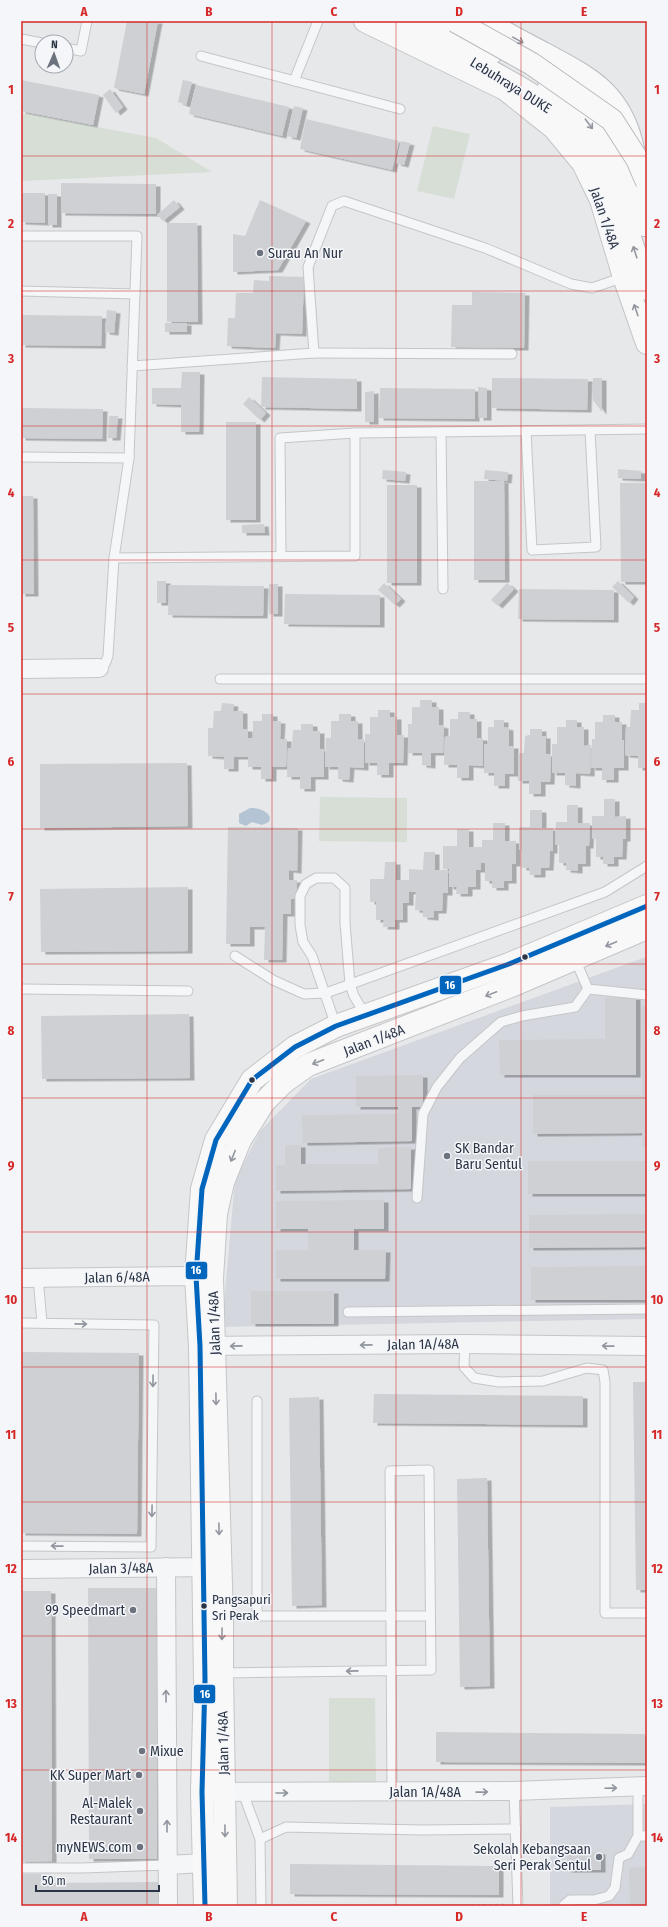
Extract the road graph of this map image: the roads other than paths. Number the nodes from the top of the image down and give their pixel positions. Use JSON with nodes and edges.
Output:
{"nodes":[{"id":1,"x":87,"y":21,"type":"edge"},
{"id":2,"x":318,"y":21,"type":"edge"},
{"id":3,"x":365,"y":21,"type":"edge"},
{"id":4,"x":392,"y":21,"type":"edge"},
{"id":5,"x":428,"y":21,"type":"edge"},
{"id":6,"x":455,"y":21,"type":"edge"},
{"id":7,"x":484,"y":21,"type":"edge"},
{"id":8,"x":21,"y":39,"type":"edge"},
{"id":9,"x":34,"y":41,"type":"edge"},
{"id":10,"x":74,"y":50,"type":"edge"},
{"id":11,"x":201,"y":56,"type":"dead end"},
{"id":12,"x":294,"y":81,"type":"junction"},
{"id":13,"x":400,"y":109,"type":"dead end"},
{"id":14,"x":647,"y":182,"type":"edge"},
{"id":15,"x":645,"y":230,"type":"edge"},
{"id":16,"x":21,"y":236,"type":"edge"},
{"id":17,"x":624,"y":277,"type":"junction"},
{"id":18,"x":647,"y":289,"type":"edge"},
{"id":19,"x":21,"y":291,"type":"edge"},
{"id":20,"x":135,"y":294,"type":"junction"},
{"id":21,"x":647,"y":342,"type":"edge"},
{"id":22,"x":314,"y":353,"type":"junction"},
{"id":23,"x":512,"y":354,"type":"dead end"},
{"id":24,"x":132,"y":366,"type":"junction"},
{"id":25,"x":647,"y":429,"type":"edge"},
{"id":26,"x":590,"y":430,"type":"junction"},
{"id":27,"x":526,"y":431,"type":"junction"},
{"id":28,"x":441,"y":432,"type":"junction"},
{"id":29,"x":355,"y":433,"type":"junction"},
{"id":30,"x":21,"y":456,"type":"edge"},
{"id":31,"x":129,"y":458,"type":"junction"},
{"id":32,"x":281,"y":556,"type":"junction"},
{"id":33,"x":114,"y":558,"type":"junction"},
{"id":34,"x":443,"y":589,"type":"dead end"},
{"id":35,"x":99,"y":668,"type":"joint"},
{"id":36,"x":21,"y":669,"type":"edge"},
{"id":37,"x":220,"y":679,"type":"dead end"},
{"id":38,"x":647,"y":679,"type":"edge"},
{"id":39,"x":647,"y":866,"type":"edge"},
{"id":40,"x":647,"y":906,"type":"edge"},
{"id":41,"x":647,"y":928,"type":"edge"},
{"id":42,"x":235,"y":956,"type":"dead end"},
{"id":43,"x":575,"y":959,"type":"junction"},
{"id":44,"x":350,"y":984,"type":"junction"},
{"id":45,"x":22,"y":989,"type":"edge"},
{"id":46,"x":588,"y":989,"type":"junction"},
{"id":47,"x":188,"y":991,"type":"dead end"},
{"id":48,"x":326,"y":992,"type":"junction"},
{"id":49,"x":647,"y":995,"type":"edge"},
{"id":50,"x":366,"y":1017,"type":"junction"},
{"id":51,"x":336,"y":1026,"type":"junction"},
{"id":52,"x":417,"y":1198,"type":"dead end"},
{"id":53,"x":204,"y":1277,"type":"junction"},
{"id":54,"x":30,"y":1278,"type":"edge"},
{"id":55,"x":647,"y":1309,"type":"edge"},
{"id":56,"x":348,"y":1312,"type":"dead end"},
{"id":57,"x":21,"y":1323,"type":"edge"},
{"id":58,"x":42,"y":1323,"type":"junction"},
{"id":59,"x":465,"y":1344,"type":"junction"},
{"id":60,"x":207,"y":1346,"type":"junction"},
{"id":61,"x":647,"y":1346,"type":"edge"},
{"id":62,"x":257,"y":1401,"type":"dead end"},
{"id":63,"x":21,"y":1546,"type":"edge"},
{"id":64,"x":166,"y":1567,"type":"junction"},
{"id":65,"x":212,"y":1567,"type":"junction"},
{"id":66,"x":21,"y":1569,"type":"edge"},
{"id":67,"x":647,"y":1613,"type":"edge"},
{"id":68,"x":390,"y":1616,"type":"junction"},
{"id":69,"x":430,"y":1616,"type":"junction"},
{"id":70,"x":391,"y":1670,"type":"junction"},
{"id":71,"x":222,"y":1673,"type":"junction"},
{"id":72,"x":642,"y":1786,"type":"edge"},
{"id":73,"x":202,"y":1792,"type":"junction"},
{"id":74,"x":233,"y":1792,"type":"junction"},
{"id":75,"x":514,"y":1792,"type":"junction"},
{"id":76,"x":392,"y":1793,"type":"junction"},
{"id":77,"x":516,"y":1829,"type":"junction"},
{"id":78,"x":642,"y":1836,"type":"edge"},
{"id":79,"x":260,"y":1839,"type":"junction"},
{"id":80,"x":205,"y":1863,"type":"junction"},
{"id":81,"x":167,"y":1865,"type":"junction"},
{"id":82,"x":21,"y":1868,"type":"edge"},
{"id":83,"x":168,"y":1906,"type":"edge"},
{"id":84,"x":205,"y":1906,"type":"edge"},
{"id":85,"x":226,"y":1906,"type":"edge"},
{"id":86,"x":261,"y":1906,"type":"edge"},
{"id":87,"x":518,"y":1906,"type":"edge"},
{"id":88,"x":563,"y":1906,"type":"edge"}],
"edges":[{"from":1,"to":10,"type":"lane"},
{"from":2,"to":12,"type":"lane"},
{"from":3,"to":17,"type":"main road","name":"Jalan 1/48A"},
{"from":18,"to":4,"type":"main road","name":"Lebuhraya DUKE","one_way":true},
{"from":5,"to":15,"type":"main road","name":"Jalan 1/48A","one_way":true},
{"from":6,"to":14,"type":"main road","name":"Lebuhraya DUKE","bridge":true},
{"from":7,"to":15,"type":"main road","one_way":true},
{"from":8,"to":9,"type":"lane"},
{"from":11,"to":12,"type":"lane"},
{"from":12,"to":13,"type":"lane"},
{"from":16,"to":20,"type":"lane"},
{"from":21,"to":17,"type":"main road","name":"Jalan 1/48A","one_way":true},
{"from":17,"to":22,"type":"lane"},
{"from":19,"to":20,"type":"lane"},
{"from":20,"to":24,"type":"lane"},
{"from":22,"to":23,"type":"lane"},
{"from":22,"to":24,"type":"lane"},
{"from":24,"to":31,"type":"lane"},
{"from":25,"to":26,"type":"lane"},
{"from":26,"to":27,"type":"lane"},
{"from":26,"to":27,"type":"lane"},
{"from":27,"to":28,"type":"lane"},
{"from":28,"to":29,"type":"lane"},
{"from":28,"to":34,"type":"lane"},
{"from":29,"to":32,"type":"lane"},
{"from":29,"to":32,"type":"lane"},
{"from":30,"to":31,"type":"lane"},
{"from":31,"to":33,"type":"lane"},
{"from":32,"to":33,"type":"lane"},
{"from":33,"to":35,"type":"lane"},
{"from":35,"to":36,"type":"street"},
{"from":37,"to":38,"type":"lane"},
{"from":39,"to":44,"type":"lane"},
{"from":40,"to":50,"type":"main road","name":"Jalan 1/48A"},
{"from":41,"to":43,"type":"main road","name":"Jalan 1/48A","one_way":true},
{"from":42,"to":48,"type":"lane"},
{"from":43,"to":46,"type":"lane"},
{"from":43,"to":53,"type":"main road","name":"Jalan 1/48A","one_way":true},
{"from":44,"to":48,"type":"lane"},
{"from":44,"to":48,"type":"lane"},
{"from":44,"to":50,"type":"lane"},
{"from":45,"to":47,"type":"lane"},
{"from":46,"to":49,"type":"lane"},
{"from":46,"to":52,"type":"lane"},
{"from":48,"to":51,"type":"lane"},
{"from":50,"to":51,"type":"main road","name":"Jalan 1/48A"},
{"from":51,"to":53,"type":"main road","name":"Jalan 1/48A"},
{"from":53,"to":54,"type":"street","name":"Jalan 6/48A"},
{"from":53,"to":60,"type":"main road","name":"Jalan 1/48A"},
{"from":54,"to":58,"type":"lane"},
{"from":55,"to":56,"type":"lane"},
{"from":57,"to":58,"type":"lane"},
{"from":58,"to":63,"type":"lane","one_way":true},
{"from":59,"to":60,"type":"street","name":"Jalan 1A/48A","one_way":true},
{"from":61,"to":59,"type":"street","name":"Jalan 1A/48A","one_way":true},
{"from":59,"to":67,"type":"lane"},
{"from":60,"to":65,"type":"main road","name":"Jalan 1/48A"},
{"from":62,"to":68,"type":"lane"},
{"from":64,"to":65,"type":"street","name":"Jalan 3/48A"},
{"from":64,"to":66,"type":"street","name":"Jalan 3/48A"},
{"from":81,"to":64,"type":"street","one_way":true},
{"from":65,"to":71,"type":"main road","name":"Jalan 1/48A","one_way":true},
{"from":65,"to":73,"type":"main road","name":"Jalan 1/48A"},
{"from":68,"to":69,"type":"lane"},
{"from":68,"to":69,"type":"lane"},
{"from":68,"to":70,"type":"lane"},
{"from":69,"to":70,"type":"lane"},
{"from":70,"to":71,"type":"lane","one_way":true},
{"from":70,"to":76,"type":"lane"},
{"from":71,"to":74,"type":"main road","name":"Jalan 1/48A"},
{"from":75,"to":72,"type":"street","name":"Jalan 1A/48A","one_way":true},
{"from":72,"to":78,"type":"lane"},
{"from":73,"to":74,"type":"street","name":"Jalan 1A/48A"},
{"from":73,"to":80,"type":"main road","name":"Jalan 1/48A"},
{"from":74,"to":76,"type":"street","name":"Jalan 1A/48A","one_way":true},
{"from":74,"to":79,"type":"lane"},
{"from":74,"to":85,"type":"main road","name":"Jalan 1/48A","one_way":true},
{"from":76,"to":75,"type":"street","name":"Jalan 1A/48A","one_way":true},
{"from":75,"to":77,"type":"lane"},
{"from":77,"to":79,"type":"lane"},
{"from":77,"to":87,"type":"lane"},
{"from":78,"to":88,"type":"lane"},
{"from":79,"to":86,"type":"lane"},
{"from":80,"to":81,"type":"street"},
{"from":80,"to":84,"type":"main road","name":"Jalan 1/48A"},
{"from":81,"to":82,"type":"lane"},
{"from":81,"to":83,"type":"street"}]}
